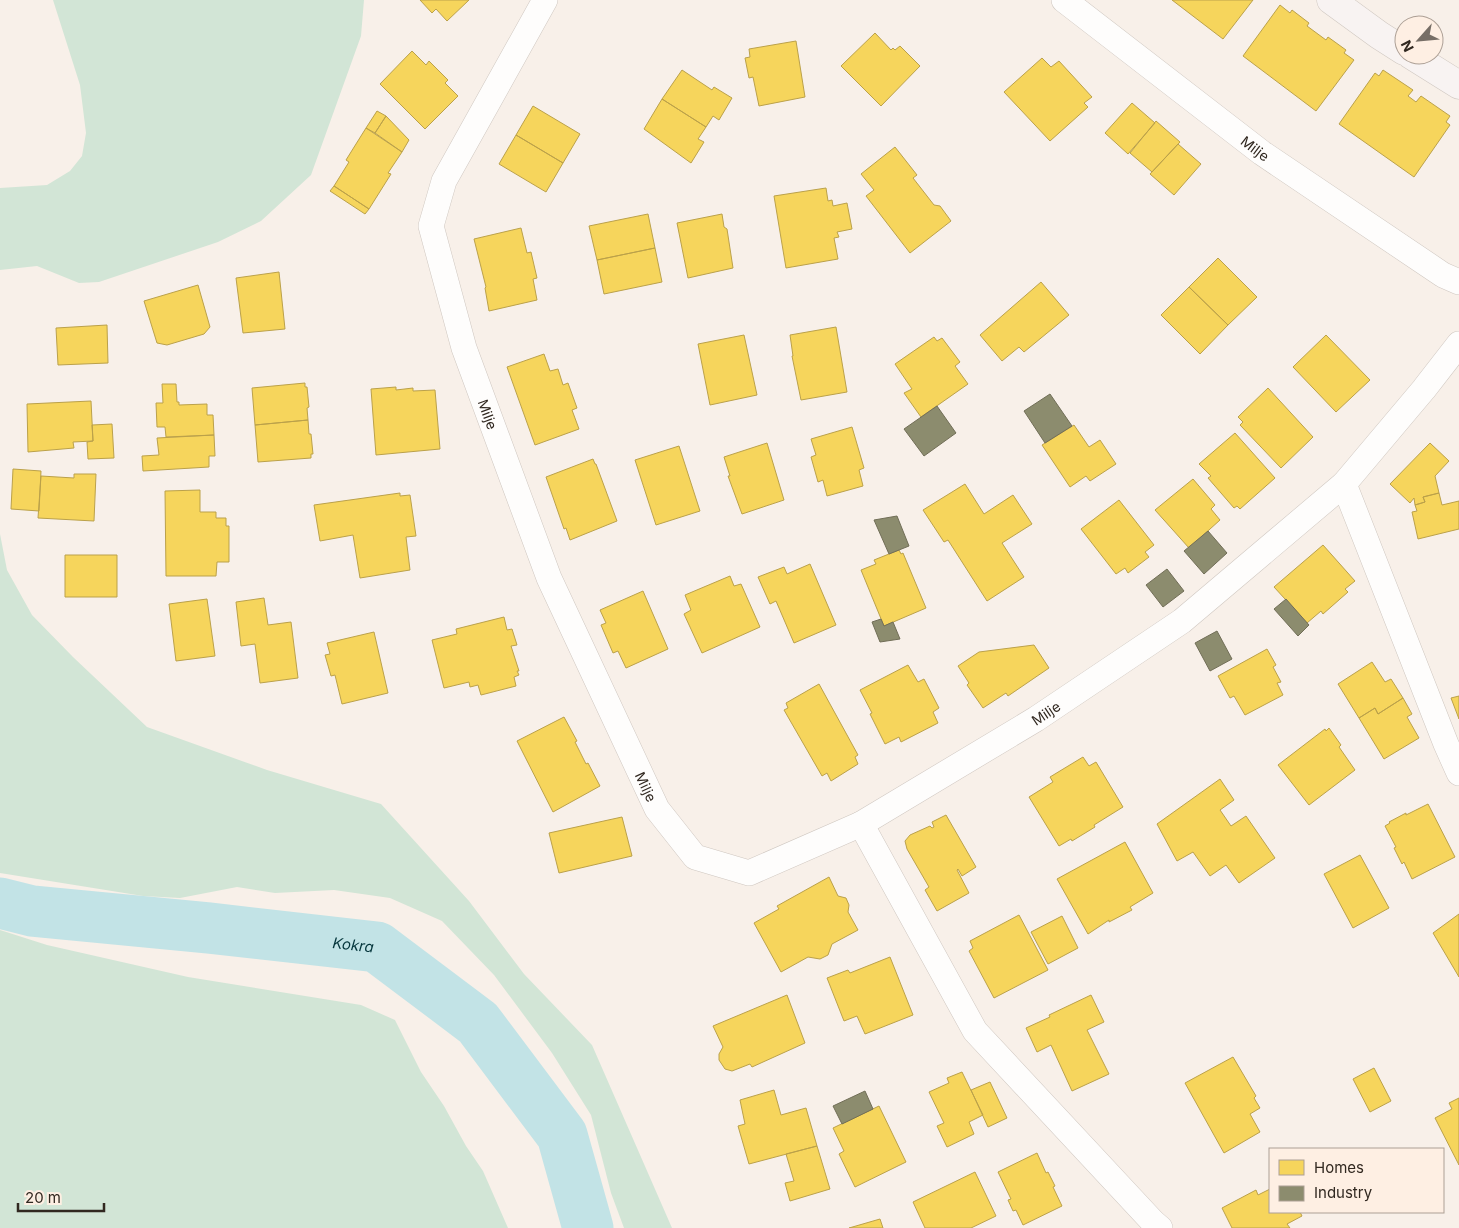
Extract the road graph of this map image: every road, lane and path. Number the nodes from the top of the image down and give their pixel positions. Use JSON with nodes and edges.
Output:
{"nodes":[{"id":1,"x":545,"y":0,"type":"edge"},
{"id":2,"x":1064,"y":0,"type":"edge"},
{"id":3,"x":1331,"y":0,"type":"edge"},
{"id":4,"x":1394,"y":45,"type":"edge"},
{"id":5,"x":1427,"y":65,"type":"edge"},
{"id":6,"x":1459,"y":85,"type":"edge"},
{"id":7,"x":1459,"y":282,"type":"edge"},
{"id":8,"x":1459,"y":344,"type":"edge"},
{"id":9,"x":1344,"y":484,"type":"junction"},
{"id":10,"x":1459,"y":773,"type":"edge"},
{"id":11,"x":861,"y":824,"type":"junction"},
{"id":12,"x":1160,"y":1228,"type":"edge"}],
"edges":[{"from":1,"to":11,"type":"street","name":"Milje"},
{"from":2,"to":7,"type":"street","name":"Milje"},
{"from":3,"to":4,"type":"street"},
{"from":5,"to":6,"type":"street"},
{"from":8,"to":9,"type":"street","name":"Milje"},
{"from":9,"to":10,"type":"street"},
{"from":9,"to":11,"type":"street","name":"Milje"},
{"from":11,"to":12,"type":"street"}]}
